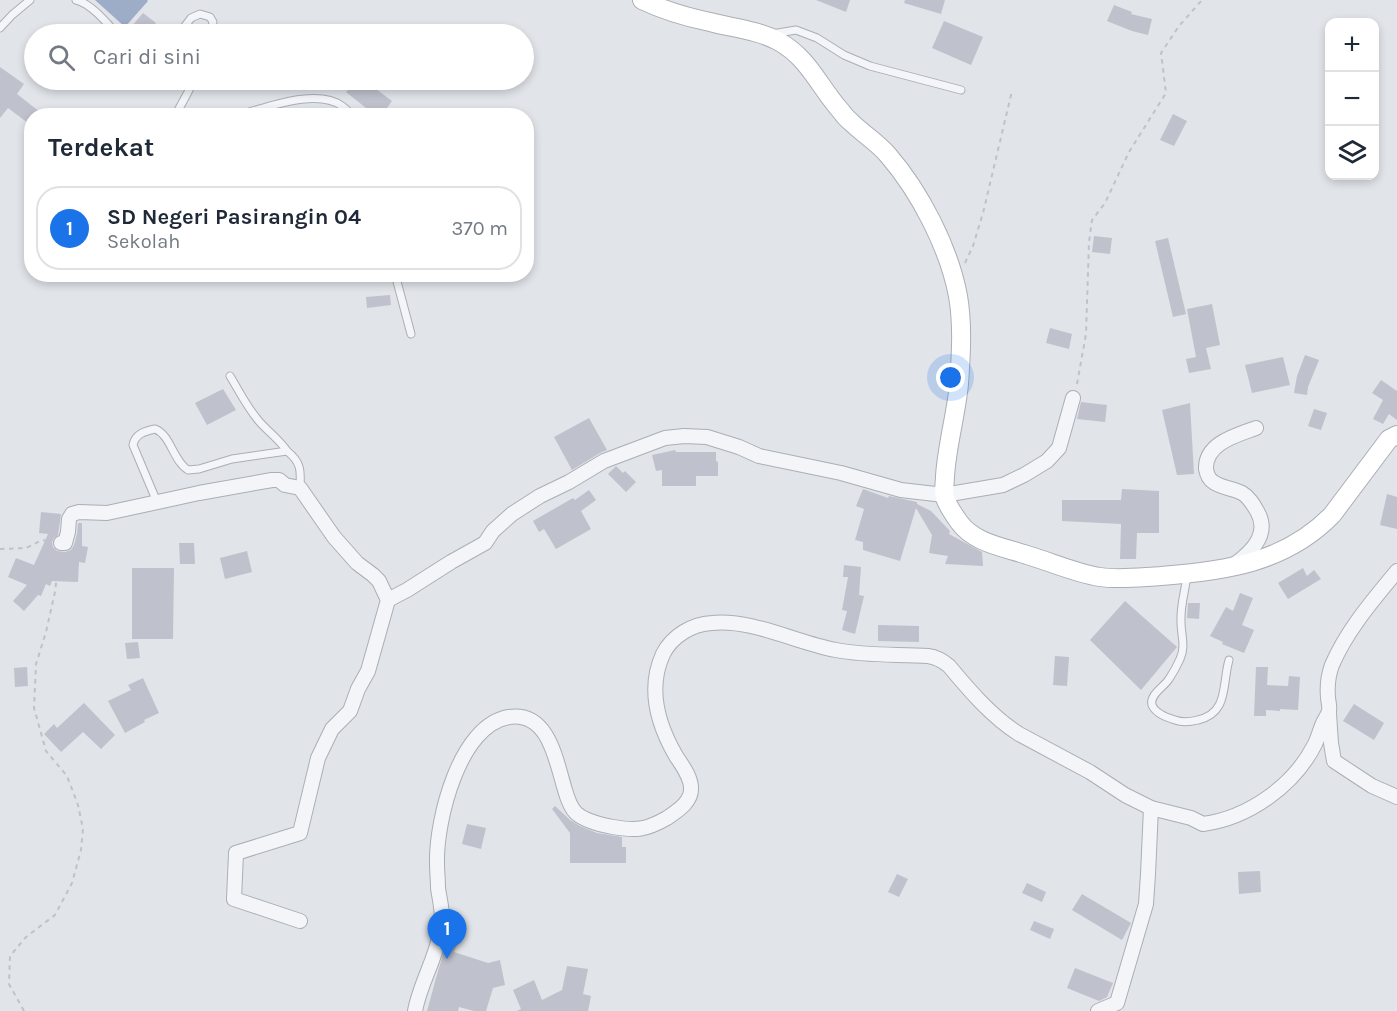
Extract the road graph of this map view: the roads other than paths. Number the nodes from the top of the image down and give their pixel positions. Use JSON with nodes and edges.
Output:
{"nodes":[{"id":1,"x":30,"y":0,"type":"edge"},
{"id":2,"x":76,"y":0,"type":"edge"},
{"id":3,"x":642,"y":0,"type":"edge"},
{"id":4,"x":109,"y":24,"type":"edge"},
{"id":5,"x":186,"y":24,"type":"edge"},
{"id":6,"x":212,"y":24,"type":"edge"},
{"id":7,"x":0,"y":28,"type":"edge"},
{"id":8,"x":766,"y":35,"type":"junction"},
{"id":9,"x":190,"y":90,"type":"edge"},
{"id":10,"x":961,"y":90,"type":"dead end"},
{"id":11,"x":180,"y":108,"type":"edge"},
{"id":12,"x":264,"y":108,"type":"edge"},
{"id":13,"x":344,"y":108,"type":"edge"},
{"id":14,"x":397,"y":282,"type":"edge"},
{"id":15,"x":411,"y":334,"type":"dead end"},
{"id":16,"x":230,"y":376,"type":"dead end"},
{"id":17,"x":1073,"y":398,"type":"road end"},
{"id":18,"x":1256,"y":428,"type":"dead end"},
{"id":19,"x":1397,"y":435,"type":"edge"},
{"id":20,"x":286,"y":451,"type":"junction"},
{"id":21,"x":300,"y":488,"type":"junction"},
{"id":22,"x":944,"y":495,"type":"junction"},
{"id":23,"x":157,"y":502,"type":"junction"},
{"id":24,"x":61,"y":543,"type":"road end"},
{"id":25,"x":1229,"y":568,"type":"junction"},
{"id":26,"x":1397,"y":571,"type":"edge"},
{"id":27,"x":1187,"y":574,"type":"junction"},
{"id":28,"x":388,"y":600,"type":"junction"},
{"id":29,"x":1229,"y":660,"type":"dead end"},
{"id":30,"x":1329,"y":712,"type":"junction"},
{"id":31,"x":1397,"y":797,"type":"edge"},
{"id":32,"x":1150,"y":808,"type":"junction"},
{"id":33,"x":300,"y":921,"type":"dead end"},
{"id":34,"x":415,"y":1011,"type":"edge"},
{"id":35,"x":1098,"y":1011,"type":"edge"}],
"edges":[{"from":1,"to":7,"type":"lane"},
{"from":2,"to":4,"type":"lane"},
{"from":3,"to":8,"type":"street"},
{"from":5,"to":6,"type":"lane"},
{"from":8,"to":10,"type":"lane"},
{"from":8,"to":22,"type":"street"},
{"from":9,"to":11,"type":"lane"},
{"from":12,"to":13,"type":"lane"},
{"from":14,"to":15,"type":"lane"},
{"from":16,"to":20,"type":"lane"},
{"from":17,"to":22,"type":"street"},
{"from":18,"to":25,"type":"street"},
{"from":19,"to":25,"type":"street"},
{"from":20,"to":21,"type":"lane"},
{"from":20,"to":23,"type":"lane"},
{"from":21,"to":23,"type":"street"},
{"from":21,"to":28,"type":"street"},
{"from":22,"to":27,"type":"street"},
{"from":22,"to":28,"type":"street"},
{"from":23,"to":24,"type":"street"},
{"from":25,"to":27,"type":"street"},
{"from":26,"to":30,"type":"street"},
{"from":27,"to":29,"type":"lane"},
{"from":28,"to":33,"type":"street"},
{"from":30,"to":31,"type":"street"},
{"from":30,"to":32,"type":"street"},
{"from":32,"to":34,"type":"street"},
{"from":32,"to":35,"type":"street"}]}
